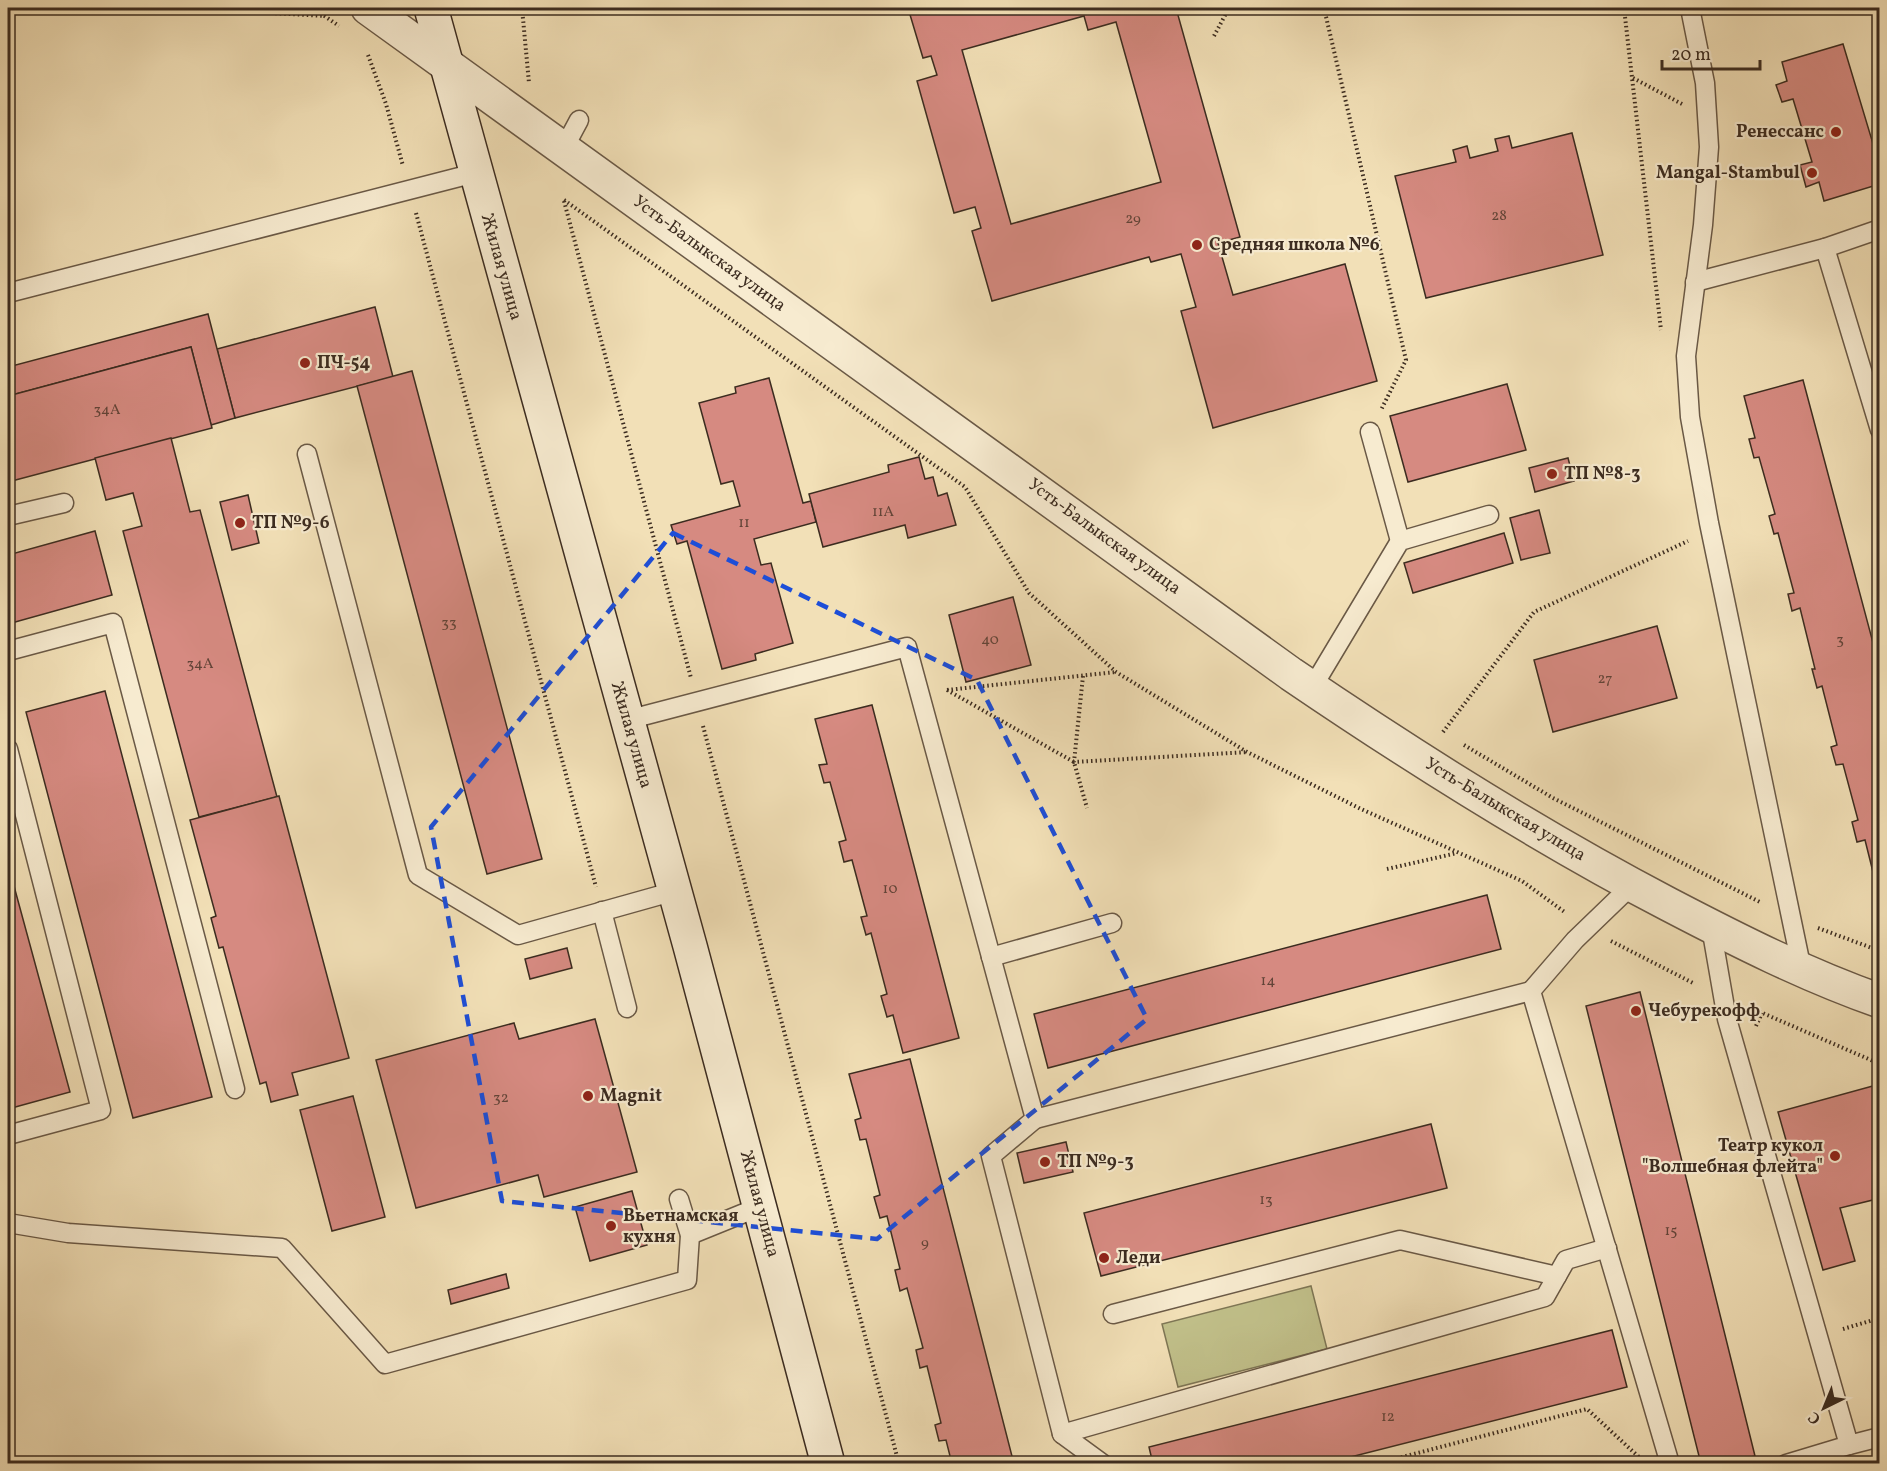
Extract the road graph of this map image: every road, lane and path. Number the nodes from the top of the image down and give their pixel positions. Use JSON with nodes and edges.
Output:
{"nodes":[{"id":1,"x":181,"y":8,"type":"edge"},
{"id":2,"x":192,"y":8,"type":"edge"},
{"id":3,"x":368,"y":8,"type":"edge"},
{"id":4,"x":431,"y":8,"type":"edge"},
{"id":5,"x":522,"y":8,"type":"edge"},
{"id":6,"x":1228,"y":8,"type":"edge"},
{"id":7,"x":1324,"y":8,"type":"edge"},
{"id":8,"x":1624,"y":8,"type":"edge"},
{"id":9,"x":1690,"y":8,"type":"edge"},
{"id":10,"x":325,"y":16,"type":"dead end"},
{"id":11,"x":1214,"y":36,"type":"dead end"},
{"id":12,"x":368,"y":55,"type":"dead end"},
{"id":13,"x":444,"y":63,"type":"junction"},
{"id":14,"x":1632,"y":78,"type":"junction"},
{"id":15,"x":530,"y":84,"type":"dead end"},
{"id":16,"x":1707,"y":118,"type":"junction"},
{"id":17,"x":579,"y":120,"type":"dead end"},
{"id":18,"x":563,"y":150,"type":"junction"},
{"id":19,"x":475,"y":173,"type":"junction"},
{"id":20,"x":409,"y":190,"type":"junction"},
{"id":21,"x":1880,"y":229,"type":"edge"},
{"id":22,"x":1825,"y":248,"type":"junction"},
{"id":23,"x":1695,"y":282,"type":"junction"},
{"id":24,"x":8,"y":293,"type":"edge"},
{"id":25,"x":1663,"y":340,"type":"dead end"},
{"id":26,"x":1880,"y":430,"type":"edge"},
{"id":27,"x":1370,"y":432,"type":"joint"},
{"id":28,"x":307,"y":454,"type":"dead end"},
{"id":29,"x":64,"y":503,"type":"dead end"},
{"id":30,"x":1489,"y":515,"type":"dead end"},
{"id":31,"x":8,"y":516,"type":"edge"},
{"id":32,"x":1694,"y":539,"type":"dead end"},
{"id":33,"x":1400,"y":541,"type":"junction"},
{"id":34,"x":8,"y":651,"type":"edge"},
{"id":35,"x":914,"y":671,"type":"junction"},
{"id":36,"x":1116,"y":672,"type":"junction"},
{"id":37,"x":1083,"y":676,"type":"junction"},
{"id":38,"x":1312,"y":688,"type":"junction"},
{"id":39,"x":946,"y":690,"type":"junction"},
{"id":40,"x":697,"y":702,"type":"junction"},
{"id":41,"x":627,"y":720,"type":"junction"},
{"id":42,"x":1433,"y":726,"type":"dead end"},
{"id":43,"x":1443,"y":732,"type":"junction"},
{"id":44,"x":1453,"y":738,"type":"dead end"},
{"id":45,"x":1463,"y":744,"type":"dead end"},
{"id":46,"x":8,"y":749,"type":"edge"},
{"id":47,"x":1249,"y":752,"type":"junction"},
{"id":48,"x":1074,"y":762,"type":"junction"},
{"id":49,"x":1087,"y":808,"type":"dead end"},
{"id":50,"x":1458,"y":852,"type":"junction"},
{"id":51,"x":1388,"y":869,"type":"dead end"},
{"id":52,"x":1632,"y":885,"type":"junction"},
{"id":53,"x":675,"y":891,"type":"junction"},
{"id":54,"x":602,"y":911,"type":"junction"},
{"id":55,"x":1790,"y":916,"type":"junction"},
{"id":56,"x":1112,"y":923,"type":"dead end"},
{"id":57,"x":1711,"y":927,"type":"junction"},
{"id":58,"x":1588,"y":928,"type":"junction"},
{"id":59,"x":1880,"y":951,"type":"edge"},
{"id":60,"x":991,"y":957,"type":"junction"},
{"id":61,"x":1802,"y":970,"type":"junction"},
{"id":62,"x":1531,"y":992,"type":"junction"},
{"id":63,"x":1723,"y":996,"type":"junction"},
{"id":64,"x":1880,"y":1000,"type":"edge"},
{"id":65,"x":627,"y":1008,"type":"dead end"},
{"id":66,"x":1880,"y":1064,"type":"edge"},
{"id":67,"x":235,"y":1089,"type":"dead end"},
{"id":68,"x":1035,"y":1119,"type":"junction"},
{"id":69,"x":8,"y":1135,"type":"edge"},
{"id":70,"x":679,"y":1199,"type":"dead end"},
{"id":71,"x":759,"y":1207,"type":"junction"},
{"id":72,"x":8,"y":1223,"type":"edge"},
{"id":73,"x":690,"y":1236,"type":"junction"},
{"id":74,"x":1607,"y":1248,"type":"junction"},
{"id":75,"x":1557,"y":1276,"type":"junction"},
{"id":76,"x":1113,"y":1314,"type":"dead end"},
{"id":77,"x":1880,"y":1318,"type":"edge"},
{"id":78,"x":1833,"y":1331,"type":"dead end"},
{"id":79,"x":1062,"y":1434,"type":"junction"},
{"id":80,"x":1880,"y":1437,"type":"edge"},
{"id":81,"x":1849,"y":1445,"type":"junction"},
{"id":82,"x":828,"y":1464,"type":"edge"},
{"id":83,"x":899,"y":1464,"type":"edge"},
{"id":84,"x":1103,"y":1464,"type":"edge"},
{"id":85,"x":1376,"y":1464,"type":"edge"},
{"id":86,"x":1646,"y":1464,"type":"edge"},
{"id":87,"x":1670,"y":1464,"type":"edge"},
{"id":88,"x":1786,"y":1464,"type":"edge"}],
"edges":[{"from":1,"to":2,"type":"path"},
{"from":2,"to":10,"type":"path"},
{"from":3,"to":13,"type":"street","name":"Усть-Балыкская улица"},
{"from":4,"to":13,"type":"street","name":"Жилая улица"},
{"from":5,"to":15,"type":"path"},
{"from":6,"to":11,"type":"path"},
{"from":7,"to":27,"type":"path"},
{"from":8,"to":14,"type":"path"},
{"from":9,"to":16,"type":"lane"},
{"from":12,"to":20,"type":"path"},
{"from":13,"to":18,"type":"street","name":"Усть-Балыкская улица"},
{"from":13,"to":19,"type":"street","name":"Жилая улица"},
{"from":14,"to":16,"type":"path"},
{"from":14,"to":25,"type":"path"},
{"from":16,"to":23,"type":"lane"},
{"from":17,"to":18,"type":"lane"},
{"from":18,"to":38,"type":"street","name":"Усть-Балыкская улица"},
{"from":19,"to":20,"type":"lane"},
{"from":19,"to":41,"type":"street","name":"Жилая улица"},
{"from":20,"to":24,"type":"lane"},
{"from":20,"to":54,"type":"path"},
{"from":21,"to":22,"type":"lane"},
{"from":22,"to":23,"type":"lane"},
{"from":22,"to":26,"type":"lane"},
{"from":23,"to":55,"type":"lane"},
{"from":27,"to":33,"type":"lane"},
{"from":28,"to":54,"type":"lane"},
{"from":29,"to":31,"type":"lane"},
{"from":30,"to":33,"type":"lane"},
{"from":32,"to":43,"type":"path"},
{"from":33,"to":38,"type":"lane"},
{"from":34,"to":67,"type":"lane"},
{"from":35,"to":39,"type":"path"},
{"from":35,"to":40,"type":"lane"},
{"from":35,"to":60,"type":"lane"},
{"from":36,"to":37,"type":"path"},
{"from":36,"to":40,"type":"path"},
{"from":36,"to":47,"type":"path"},
{"from":37,"to":39,"type":"path"},
{"from":37,"to":48,"type":"path"},
{"from":38,"to":52,"type":"street","name":"Усть-Балыкская улица"},
{"from":39,"to":48,"type":"path"},
{"from":40,"to":41,"type":"lane"},
{"from":40,"to":83,"type":"path"},
{"from":41,"to":53,"type":"street","name":"Жилая улица"},
{"from":42,"to":43,"type":"path"},
{"from":43,"to":44,"type":"path"},
{"from":45,"to":55,"type":"path"},
{"from":46,"to":69,"type":"lane"},
{"from":47,"to":48,"type":"path"},
{"from":47,"to":50,"type":"path"},
{"from":48,"to":49,"type":"path"},
{"from":50,"to":51,"type":"path"},
{"from":50,"to":58,"type":"path"},
{"from":52,"to":57,"type":"street","name":"Усть-Балыкская улица"},
{"from":52,"to":58,"type":"lane"},
{"from":53,"to":54,"type":"lane"},
{"from":53,"to":71,"type":"street","name":"Жилая улица"},
{"from":54,"to":65,"type":"lane"},
{"from":55,"to":59,"type":"path"},
{"from":55,"to":61,"type":"lane"},
{"from":56,"to":60,"type":"lane"},
{"from":57,"to":61,"type":"street","name":"Усть-Балыкская улица"},
{"from":57,"to":63,"type":"lane"},
{"from":58,"to":62,"type":"lane"},
{"from":58,"to":63,"type":"path"},
{"from":60,"to":68,"type":"lane"},
{"from":61,"to":64,"type":"street","name":"Усть-Балыкская улица"},
{"from":62,"to":68,"type":"lane"},
{"from":62,"to":74,"type":"lane"},
{"from":63,"to":66,"type":"path"},
{"from":63,"to":81,"type":"lane"},
{"from":68,"to":79,"type":"lane"},
{"from":70,"to":73,"type":"lane"},
{"from":71,"to":73,"type":"lane"},
{"from":71,"to":82,"type":"street","name":"Жилая улица"},
{"from":72,"to":73,"type":"lane"},
{"from":74,"to":75,"type":"lane"},
{"from":74,"to":87,"type":"lane"},
{"from":75,"to":76,"type":"lane"},
{"from":75,"to":79,"type":"lane"},
{"from":77,"to":78,"type":"path"},
{"from":79,"to":84,"type":"lane"},
{"from":80,"to":81,"type":"lane"},
{"from":81,"to":88,"type":"lane"},
{"from":85,"to":86,"type":"path"}]}
